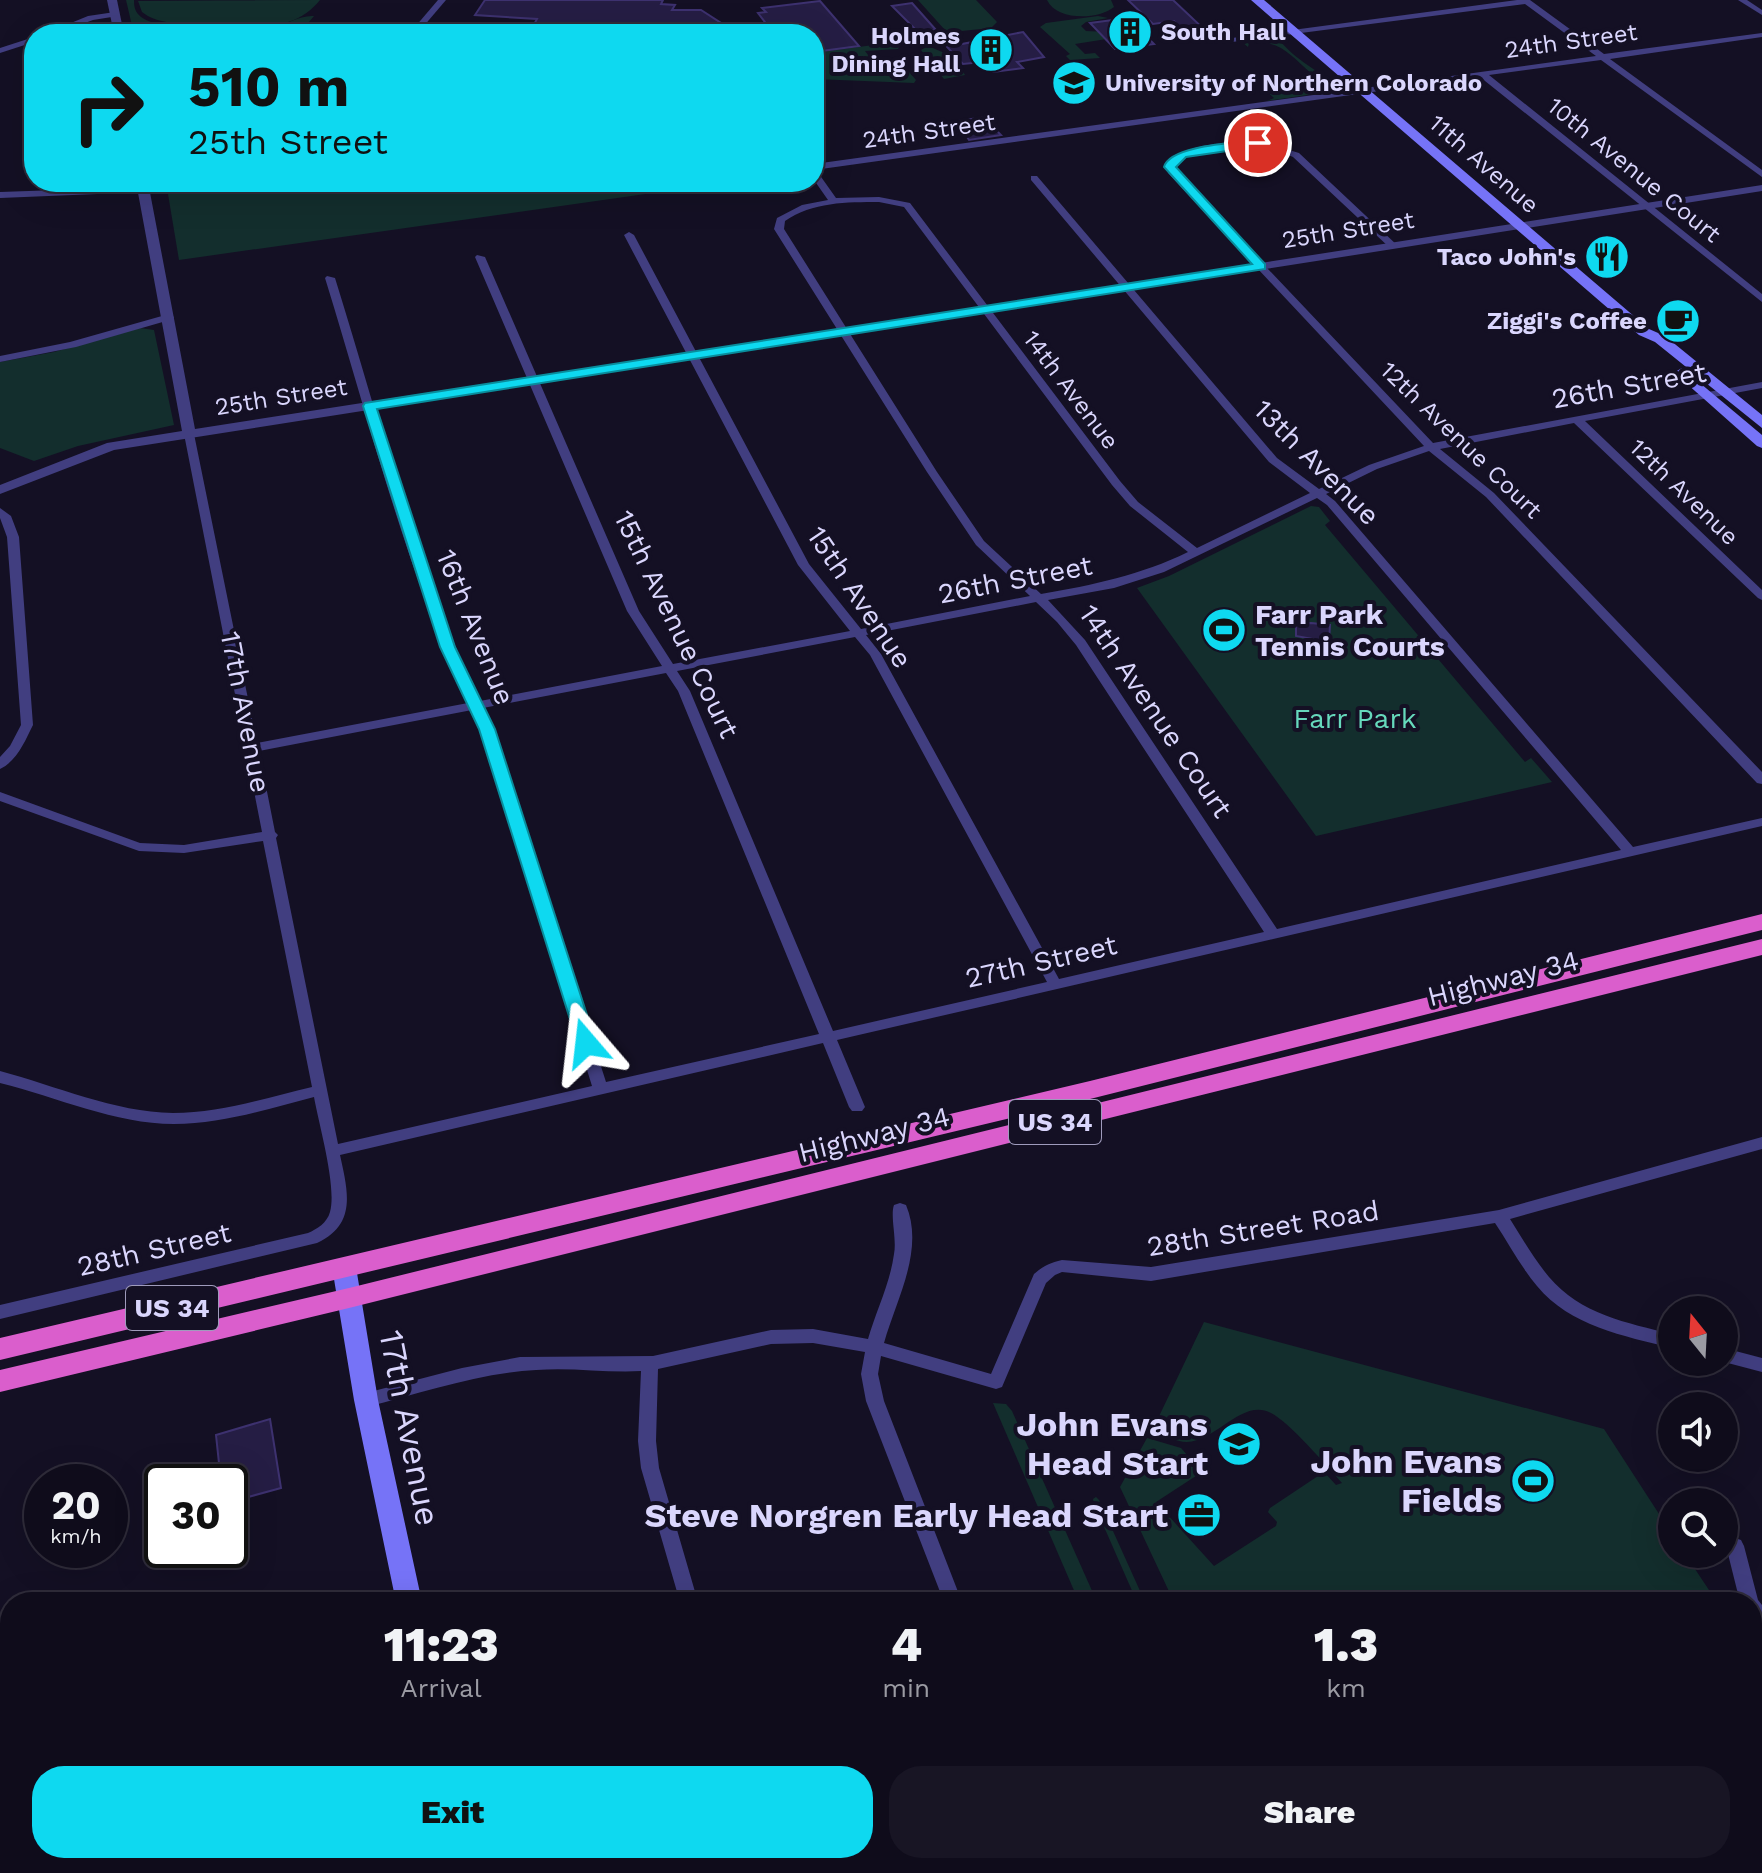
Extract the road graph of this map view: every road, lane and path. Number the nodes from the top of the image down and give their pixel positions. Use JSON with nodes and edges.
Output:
{"nodes":[{"id":1,"x":112,"y":0,"type":"edge"},
{"id":2,"x":442,"y":0,"type":"edge"},
{"id":3,"x":1257,"y":0,"type":"edge"},
{"id":4,"x":1526,"y":0,"type":"edge"},
{"id":5,"x":1742,"y":0,"type":"edge"},
{"id":6,"x":1762,"y":13,"type":"edge"},
{"id":7,"x":115,"y":14,"type":"junction"},
{"id":8,"x":75,"y":24,"type":"edge"},
{"id":9,"x":117,"y":24,"type":"edge"},
{"id":10,"x":422,"y":24,"type":"edge"},
{"id":11,"x":1293,"y":31,"type":"junction"},
{"id":12,"x":1762,"y":35,"type":"edge"},
{"id":13,"x":1232,"y":40,"type":"dead end"},
{"id":14,"x":24,"y":43,"type":"edge"},
{"id":15,"x":0,"y":51,"type":"edge"},
{"id":16,"x":1602,"y":57,"type":"junction"},
{"id":17,"x":1481,"y":73,"type":"junction"},
{"id":18,"x":1361,"y":89,"type":"junction"},
{"id":19,"x":824,"y":171,"type":"edge"},
{"id":20,"x":1762,"y":174,"type":"edge"},
{"id":21,"x":1034,"y":178,"type":"dead end"},
{"id":22,"x":824,"y":186,"type":"edge"},
{"id":23,"x":1762,"y":188,"type":"edge"},
{"id":24,"x":31,"y":192,"type":"edge"},
{"id":25,"x":143,"y":192,"type":"edge"},
{"id":26,"x":0,"y":195,"type":"edge"},
{"id":27,"x":835,"y":203,"type":"junction"},
{"id":28,"x":1647,"y":206,"type":"junction"},
{"id":29,"x":1518,"y":226,"type":"junction"},
{"id":30,"x":629,"y":235,"type":"dead end"},
{"id":31,"x":1393,"y":246,"type":"junction"},
{"id":32,"x":480,"y":257,"type":"dead end"},
{"id":33,"x":1261,"y":266,"type":"junction"},
{"id":34,"x":330,"y":278,"type":"dead end"},
{"id":35,"x":1126,"y":287,"type":"junction"},
{"id":36,"x":1762,"y":299,"type":"edge"},
{"id":37,"x":986,"y":309,"type":"junction"},
{"id":38,"x":169,"y":317,"type":"junction"},
{"id":39,"x":844,"y":332,"type":"junction"},
{"id":40,"x":1644,"y":332,"type":"junction"},
{"id":41,"x":692,"y":356,"type":"junction"},
{"id":42,"x":0,"y":359,"type":"edge"},
{"id":43,"x":532,"y":380,"type":"junction"},
{"id":44,"x":1762,"y":385,"type":"edge"},
{"id":45,"x":1726,"y":392,"type":"junction"},
{"id":46,"x":1707,"y":395,"type":"junction"},
{"id":47,"x":369,"y":406,"type":"junction"},
{"id":48,"x":1576,"y":419,"type":"junction"},
{"id":49,"x":1762,"y":423,"type":"edge"},
{"id":50,"x":189,"y":434,"type":"junction"},
{"id":51,"x":1762,"y":443,"type":"edge"},
{"id":52,"x":1431,"y":447,"type":"junction"},
{"id":53,"x":0,"y":490,"type":"edge"},
{"id":54,"x":1318,"y":493,"type":"junction"},
{"id":55,"x":0,"y":511,"type":"edge"},
{"id":56,"x":1196,"y":553,"type":"junction"},
{"id":57,"x":1762,"y":596,"type":"edge"},
{"id":58,"x":1040,"y":599,"type":"junction"},
{"id":59,"x":860,"y":633,"type":"junction"},
{"id":60,"x":672,"y":669,"type":"junction"},
{"id":61,"x":477,"y":705,"type":"junction"},
{"id":62,"x":254,"y":748,"type":"junction"},
{"id":63,"x":0,"y":765,"type":"edge"},
{"id":64,"x":1762,"y":780,"type":"edge"},
{"id":65,"x":0,"y":796,"type":"edge"},
{"id":66,"x":1762,"y":822,"type":"edge"},
{"id":67,"x":271,"y":835,"type":"junction"},
{"id":68,"x":1630,"y":852,"type":"junction"},
{"id":69,"x":1762,"y":922,"type":"edge"},
{"id":70,"x":1273,"y":934,"type":"junction"},
{"id":71,"x":1762,"y":947,"type":"edge"},
{"id":72,"x":1055,"y":984,"type":"junction"},
{"id":73,"x":828,"y":1037,"type":"junction"},
{"id":74,"x":0,"y":1077,"type":"edge"},
{"id":75,"x":601,"y":1089,"type":"junction"},
{"id":76,"x":321,"y":1090,"type":"junction"},
{"id":77,"x":857,"y":1107,"type":"dead end"},
{"id":78,"x":1762,"y":1143,"type":"edge"},
{"id":79,"x":333,"y":1151,"type":"junction"},
{"id":80,"x":900,"y":1209,"type":"dead end"},
{"id":81,"x":1499,"y":1216,"type":"junction"},
{"id":82,"x":320,"y":1235,"type":"joint"},
{"id":83,"x":344,"y":1267,"type":"junction"},
{"id":84,"x":349,"y":1298,"type":"junction"},
{"id":85,"x":0,"y":1312,"type":"edge"},
{"id":86,"x":1658,"y":1337,"type":"edge"},
{"id":87,"x":0,"y":1349,"type":"edge"},
{"id":88,"x":874,"y":1349,"type":"junction"},
{"id":89,"x":1738,"y":1359,"type":"edge"},
{"id":90,"x":650,"y":1364,"type":"junction"},
{"id":91,"x":1762,"y":1365,"type":"edge"},
{"id":92,"x":0,"y":1381,"type":"edge"},
{"id":93,"x":366,"y":1400,"type":"junction"},
{"id":94,"x":1738,"y":1557,"type":"edge"},
{"id":95,"x":407,"y":1592,"type":"edge"},
{"id":96,"x":686,"y":1592,"type":"edge"},
{"id":97,"x":949,"y":1592,"type":"edge"},
{"id":98,"x":1748,"y":1592,"type":"edge"}],
"edges":[{"from":1,"to":7,"type":"street"},
{"from":2,"to":10,"type":"street"},
{"from":3,"to":11,"type":"main road","name":"11th Avenue"},
{"from":4,"to":11,"type":"street"},
{"from":4,"to":16,"type":"street"},
{"from":5,"to":6,"type":"street"},
{"from":7,"to":8,"type":"street"},
{"from":7,"to":9,"type":"street"},
{"from":11,"to":13,"type":"street"},
{"from":11,"to":18,"type":"main road","name":"11th Avenue"},
{"from":12,"to":16,"type":"street","name":"24th Street"},
{"from":14,"to":15,"type":"street"},
{"from":16,"to":17,"type":"street","name":"24th Street"},
{"from":16,"to":20,"type":"street"},
{"from":17,"to":18,"type":"street","name":"24th Street"},
{"from":17,"to":28,"type":"street","name":"10th Avenue Court"},
{"from":18,"to":19,"type":"street","name":"24th Street"},
{"from":18,"to":29,"type":"main road","name":"11th Avenue"},
{"from":21,"to":35,"type":"street","name":"13th Avenue"},
{"from":22,"to":27,"type":"street"},
{"from":23,"to":28,"type":"street","name":"25th Street"},
{"from":24,"to":26,"type":"street"},
{"from":25,"to":38,"type":"street","name":"17th Avenue"},
{"from":27,"to":37,"type":"street","name":"14th Avenue"},
{"from":27,"to":39,"type":"street","name":"14th Avenue Court"},
{"from":28,"to":29,"type":"street","name":"25th Street"},
{"from":28,"to":36,"type":"street","name":"10th Avenue Court"},
{"from":29,"to":31,"type":"street","name":"25th Street"},
{"from":29,"to":40,"type":"main road","name":"11th Avenue"},
{"from":30,"to":41,"type":"street","name":"15th Avenue"},
{"from":31,"to":33,"type":"street","name":"25th Street"},
{"from":31,"to":33,"type":"street","name":"12th Avenue Court"},
{"from":32,"to":43,"type":"street","name":"15th Avenue Court"},
{"from":33,"to":35,"type":"street","name":"25th Street"},
{"from":33,"to":52,"type":"street","name":"12th Avenue Court"},
{"from":34,"to":47,"type":"street","name":"16th Avenue"},
{"from":35,"to":37,"type":"street","name":"25th Street"},
{"from":35,"to":54,"type":"street","name":"13th Avenue"},
{"from":37,"to":39,"type":"street","name":"25th Street"},
{"from":37,"to":56,"type":"street","name":"14th Avenue"},
{"from":38,"to":42,"type":"street"},
{"from":38,"to":50,"type":"street","name":"17th Avenue"},
{"from":39,"to":41,"type":"street","name":"25th Street"},
{"from":39,"to":58,"type":"street","name":"14th Avenue Court"},
{"from":40,"to":45,"type":"main road","name":"11th Avenue"},
{"from":40,"to":46,"type":"main road","name":"11th Avenue"},
{"from":41,"to":43,"type":"street","name":"25th Street"},
{"from":41,"to":59,"type":"street","name":"15th Avenue"},
{"from":43,"to":47,"type":"street","name":"25th Street"},
{"from":43,"to":60,"type":"street","name":"15th Avenue Court"},
{"from":44,"to":45,"type":"street","name":"26th Street"},
{"from":45,"to":46,"type":"street","name":"26th Street"},
{"from":45,"to":49,"type":"main road","name":"11th Avenue"},
{"from":46,"to":48,"type":"street","name":"26th Street"},
{"from":46,"to":51,"type":"main road","name":"11th Avenue"},
{"from":47,"to":50,"type":"street","name":"25th Street"},
{"from":47,"to":61,"type":"street","name":"16th Avenue"},
{"from":48,"to":52,"type":"street","name":"26th Street"},
{"from":48,"to":57,"type":"street","name":"12th Avenue"},
{"from":50,"to":53,"type":"street","name":"25th Street"},
{"from":50,"to":62,"type":"street","name":"17th Avenue"},
{"from":52,"to":54,"type":"street","name":"26th Street"},
{"from":52,"to":64,"type":"street","name":"12th Avenue Court"},
{"from":54,"to":56,"type":"street","name":"26th Street"},
{"from":54,"to":68,"type":"street","name":"13th Avenue"},
{"from":55,"to":63,"type":"street"},
{"from":56,"to":58,"type":"street","name":"26th Street"},
{"from":58,"to":59,"type":"street","name":"26th Street"},
{"from":58,"to":70,"type":"street","name":"14th Avenue Court"},
{"from":59,"to":60,"type":"street","name":"26th Street"},
{"from":59,"to":72,"type":"street","name":"15th Avenue"},
{"from":60,"to":61,"type":"street","name":"26th Street"},
{"from":60,"to":73,"type":"street","name":"15th Avenue Court"},
{"from":61,"to":62,"type":"street","name":"26th Street"},
{"from":61,"to":75,"type":"street","name":"16th Avenue"},
{"from":62,"to":67,"type":"street","name":"17th Avenue"},
{"from":65,"to":67,"type":"street"},
{"from":66,"to":68,"type":"street","name":"27th Street"},
{"from":67,"to":76,"type":"street","name":"17th Avenue"},
{"from":68,"to":70,"type":"street","name":"27th Street"},
{"from":69,"to":83,"type":"highway","name":"Highway 34","number":"US 34"},
{"from":70,"to":72,"type":"street","name":"27th Street"},
{"from":71,"to":84,"type":"highway","name":"Highway 34","number":"US 34"},
{"from":72,"to":73,"type":"street","name":"27th Street"},
{"from":73,"to":75,"type":"street","name":"27th Street"},
{"from":73,"to":77,"type":"street","name":"15th Avenue Court"},
{"from":74,"to":76,"type":"street"},
{"from":75,"to":79,"type":"street","name":"27th Street"},
{"from":76,"to":79,"type":"street","name":"17th Avenue"},
{"from":78,"to":81,"type":"street","name":"28th Street Road"},
{"from":79,"to":82,"type":"street","name":"17th Avenue"},
{"from":80,"to":88,"type":"street"},
{"from":81,"to":86,"type":"street"},
{"from":81,"to":88,"type":"street","name":"28th Street Road"},
{"from":82,"to":85,"type":"street","name":"28th Street"},
{"from":83,"to":84,"type":"main road","name":"17th Avenue"},
{"from":83,"to":87,"type":"highway","name":"Highway 34","number":"US 34"},
{"from":84,"to":92,"type":"highway","name":"Highway 34","number":"US 34"},
{"from":84,"to":93,"type":"main road","name":"17th Avenue"},
{"from":88,"to":90,"type":"street","name":"28th Street Road"},
{"from":88,"to":97,"type":"street"},
{"from":89,"to":91,"type":"street"},
{"from":90,"to":93,"type":"street","name":"28th Street Road"},
{"from":90,"to":96,"type":"street"},
{"from":93,"to":95,"type":"main road","name":"17th Avenue"},
{"from":94,"to":98,"type":"street"}]}
